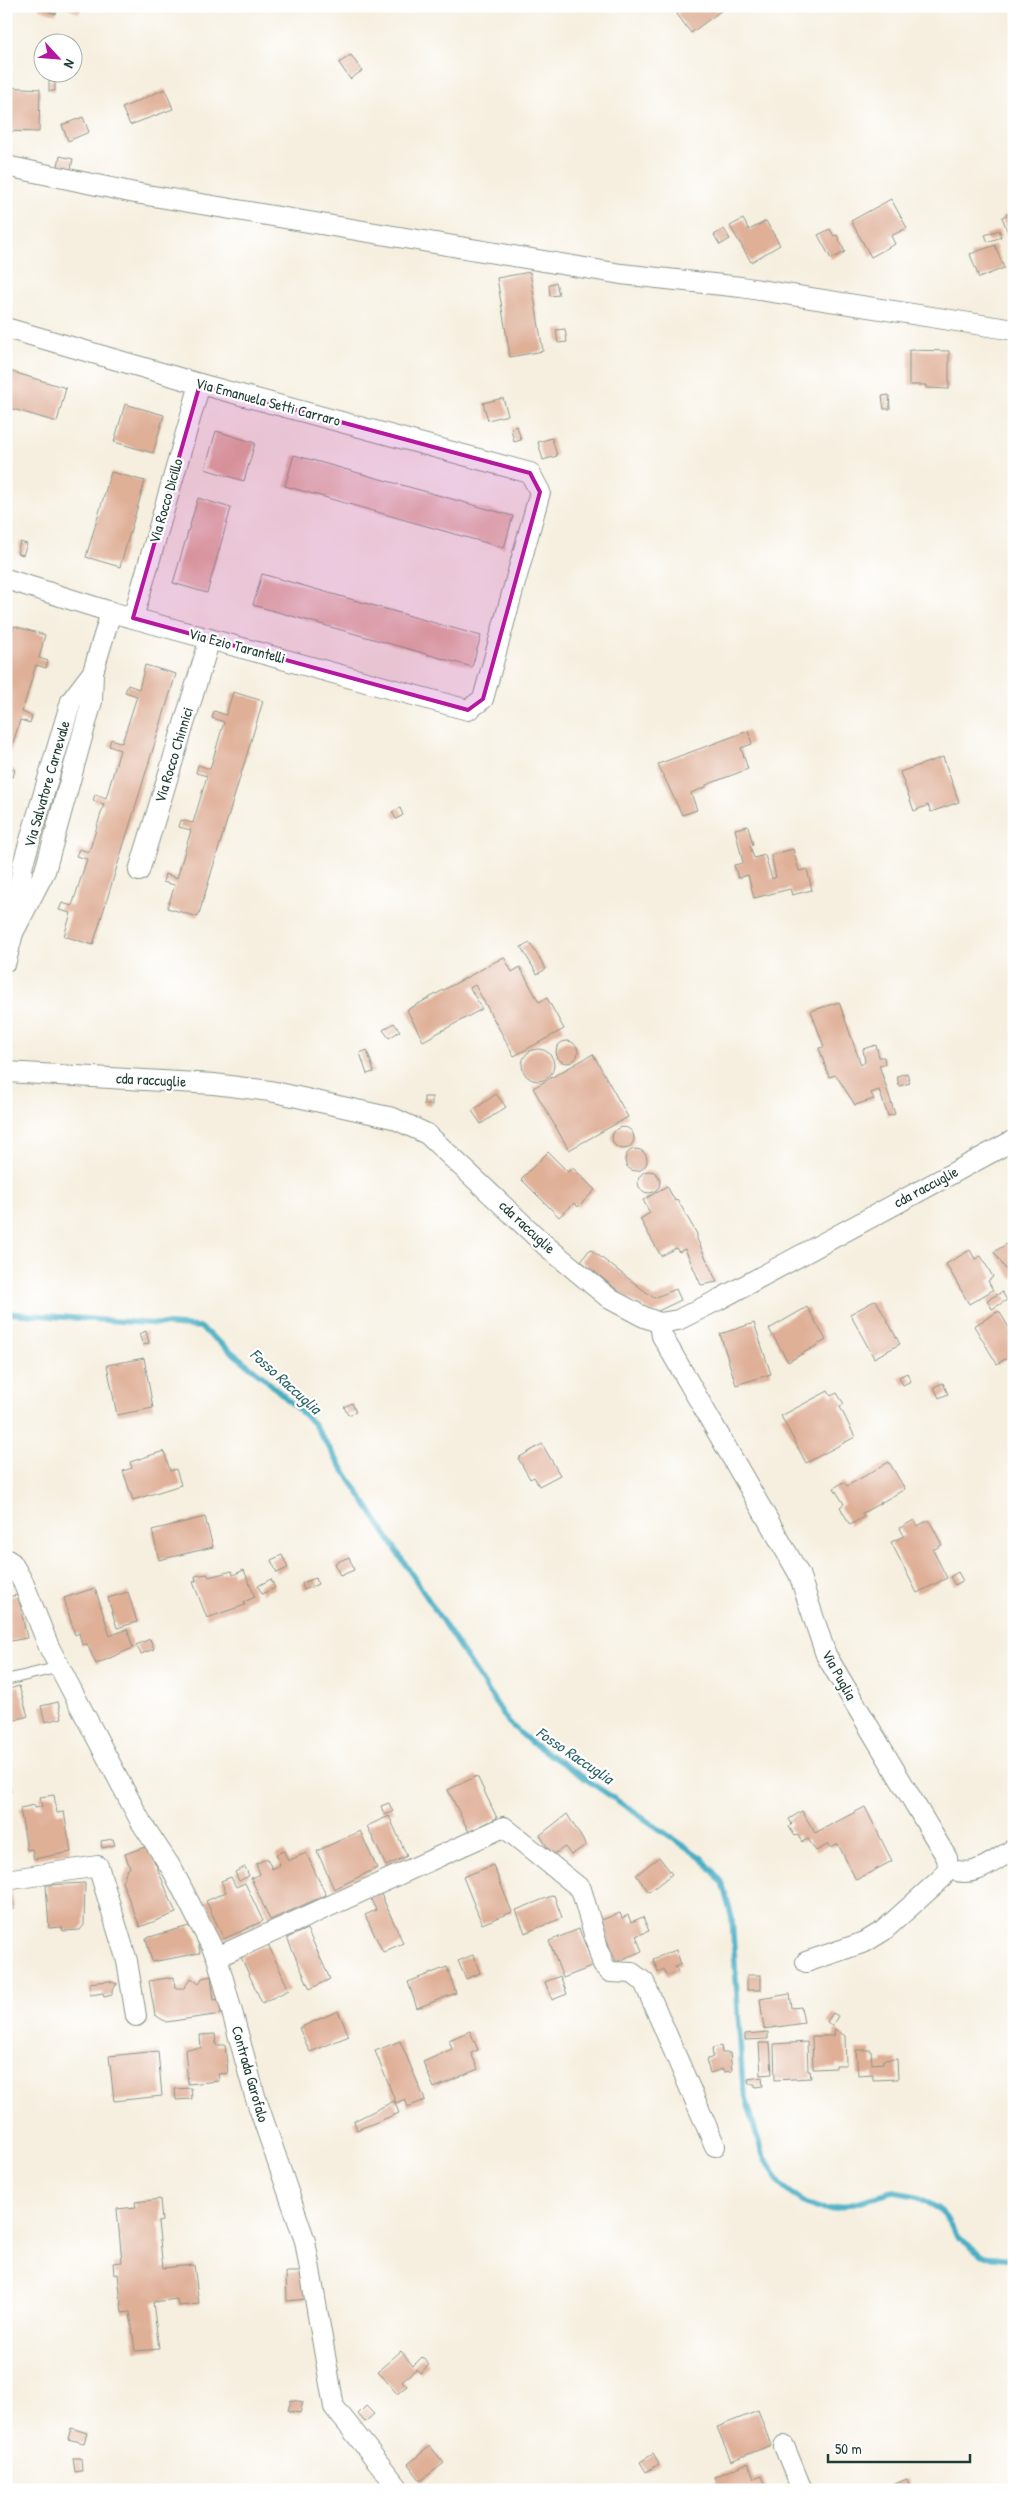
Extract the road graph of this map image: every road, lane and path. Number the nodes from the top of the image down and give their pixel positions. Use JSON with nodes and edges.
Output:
{"nodes":[{"id":1,"x":6,"y":166,"type":"edge"},
{"id":2,"x":6,"y":328,"type":"edge"},
{"id":3,"x":1014,"y":330,"type":"edge"},
{"id":4,"x":200,"y":384,"type":"junction"},
{"id":5,"x":6,"y":579,"type":"edge"},
{"id":6,"x":111,"y":612,"type":"junction"},
{"id":7,"x":133,"y":618,"type":"junction"},
{"id":8,"x":210,"y":639,"type":"junction"},
{"id":9,"x":468,"y":710,"type":"joint"},
{"id":10,"x":139,"y":871,"type":"dead end"},
{"id":11,"x":6,"y":962,"type":"edge"},
{"id":12,"x":6,"y":1072,"type":"edge"},
{"id":13,"x":1014,"y":1140,"type":"edge"},
{"id":14,"x":660,"y":1323,"type":"junction"},
{"id":15,"x":6,"y":1559,"type":"edge"},
{"id":16,"x":60,"y":1667,"type":"junction"},
{"id":17,"x":6,"y":1680,"type":"edge"},
{"id":18,"x":1014,"y":1849,"type":"edge"},
{"id":19,"x":948,"y":1868,"type":"junction"},
{"id":20,"x":6,"y":1880,"type":"edge"},
{"id":21,"x":217,"y":1957,"type":"junction"},
{"id":22,"x":806,"y":1962,"type":"dead end"},
{"id":23,"x":136,"y":2016,"type":"dead end"},
{"id":24,"x":715,"y":2146,"type":"dead end"},
{"id":25,"x":784,"y":2446,"type":"dead end"},
{"id":26,"x":400,"y":2490,"type":"edge"},
{"id":27,"x":802,"y":2490,"type":"edge"}],
"edges":[{"from":1,"to":3,"type":"street"},
{"from":2,"to":4,"type":"street","name":"Via Emanuela Setti Carraro"},
{"from":4,"to":7,"type":"street","name":"Via Rocco Dicillo"},
{"from":4,"to":9,"type":"street","name":"Via Emanuela Setti Carraro"},
{"from":5,"to":6,"type":"street","name":"Via Ezio Tarantelli"},
{"from":6,"to":7,"type":"street","name":"Via Ezio Tarantelli"},
{"from":6,"to":11,"type":"street","name":"Via Salvatore Carnevale"},
{"from":7,"to":8,"type":"street","name":"Via Ezio Tarantelli"},
{"from":8,"to":9,"type":"street","name":"Via Ezio Tarantelli"},
{"from":8,"to":10,"type":"street","name":"Via Rocco Chinnici"},
{"from":12,"to":14,"type":"street","name":"cda raccuglie"},
{"from":13,"to":14,"type":"street","name":"cda raccuglie"},
{"from":14,"to":19,"type":"street","name":"Via Puglia"},
{"from":15,"to":16,"type":"street","name":"Contrada Garofalo"},
{"from":16,"to":17,"type":"lane"},
{"from":16,"to":21,"type":"street","name":"Contrada Garofalo"},
{"from":18,"to":19,"type":"street"},
{"from":19,"to":22,"type":"street"},
{"from":20,"to":23,"type":"street"},
{"from":21,"to":24,"type":"street"},
{"from":21,"to":26,"type":"street","name":"Contrada Garofalo"},
{"from":25,"to":27,"type":"street"}]}
